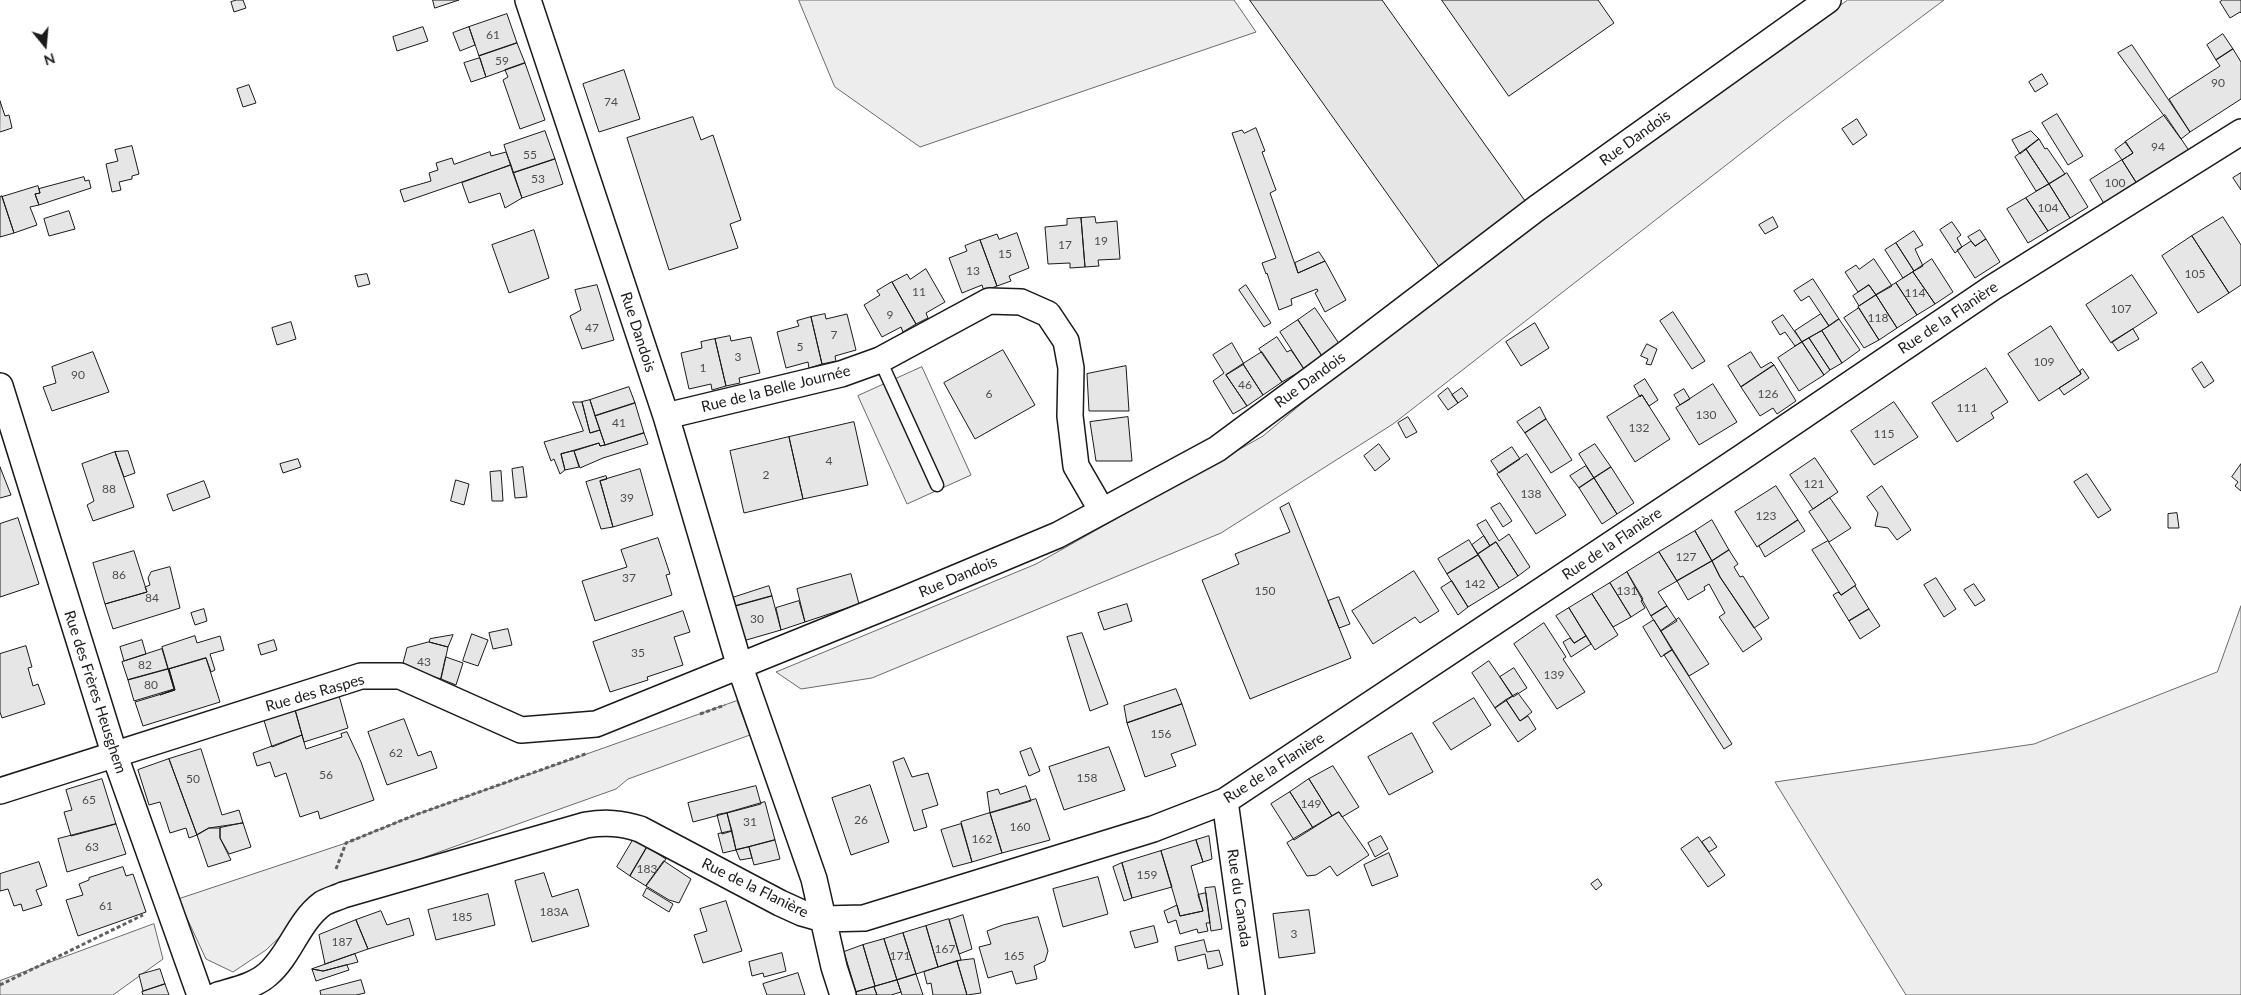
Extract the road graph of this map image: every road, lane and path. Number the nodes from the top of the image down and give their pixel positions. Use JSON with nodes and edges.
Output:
{"nodes":[{"id":1,"x":528,"y":0,"type":"edge"},
{"id":2,"x":1828,"y":0,"type":"edge"},
{"id":3,"x":2241,"y":132,"type":"edge"},
{"id":4,"x":880,"y":360,"type":"junction"},
{"id":5,"x":0,"y":386,"type":"edge"},
{"id":6,"x":666,"y":416,"type":"junction"},
{"id":7,"x":937,"y":485,"type":"dead end"},
{"id":8,"x":1102,"y":511,"type":"junction"},
{"id":9,"x":740,"y":667,"type":"junction"},
{"id":10,"x":750,"y":696,"type":"junction"},
{"id":11,"x":691,"y":717,"type":"dead end"},
{"id":12,"x":590,"y":753,"type":"dead end"},
{"id":13,"x":114,"y":756,"type":"junction"},
{"id":14,"x":0,"y":792,"type":"edge"},
{"id":15,"x":1225,"y":801,"type":"junction"},
{"id":16,"x":346,"y":843,"type":"dead end"},
{"id":17,"x":168,"y":902,"type":"junction"},
{"id":18,"x":823,"y":919,"type":"junction"},
{"id":19,"x":0,"y":985,"type":"edge"},
{"id":20,"x":200,"y":995,"type":"edge"},
{"id":21,"x":218,"y":995,"type":"edge"},
{"id":22,"x":844,"y":995,"type":"edge"},
{"id":23,"x":1252,"y":995,"type":"edge"}],
"edges":[{"from":1,"to":6,"type":"street","name":"Rue Dandois"},
{"from":2,"to":8,"type":"street","name":"Rue Dandois"},
{"from":3,"to":15,"type":"street","name":"Rue de la Flanière"},
{"from":4,"to":6,"type":"street","name":"Rue de la Belle Journée"},
{"from":4,"to":7,"type":"lane"},
{"from":4,"to":8,"type":"street","name":"Rue de la Belle Journée"},
{"from":5,"to":13,"type":"street","name":"Rue des Frères Heusghem"},
{"from":6,"to":9,"type":"street","name":"Rue Dandois"},
{"from":8,"to":9,"type":"street","name":"Rue Dandois"},
{"from":9,"to":10,"type":"street","name":"Rue Dandois"},
{"from":9,"to":13,"type":"street","name":"Rue des Raspes"},
{"from":10,"to":11,"type":"path"},
{"from":10,"to":18,"type":"street","name":"Rue Dandois"},
{"from":12,"to":16,"type":"path"},
{"from":13,"to":14,"type":"street","name":"Rue des Raspes"},
{"from":13,"to":17,"type":"street","name":"Rue des Frères Heusghem"},
{"from":15,"to":18,"type":"street","name":"Rue de la Flanière"},
{"from":15,"to":23,"type":"street","name":"Rue du Canada"},
{"from":17,"to":19,"type":"path"},
{"from":17,"to":20,"type":"street","name":"Rue des Frères Heusghem"},
{"from":18,"to":21,"type":"street","name":"Rue de la Flanière"},
{"from":18,"to":22,"type":"street","name":"Rue Dandois"}]}
